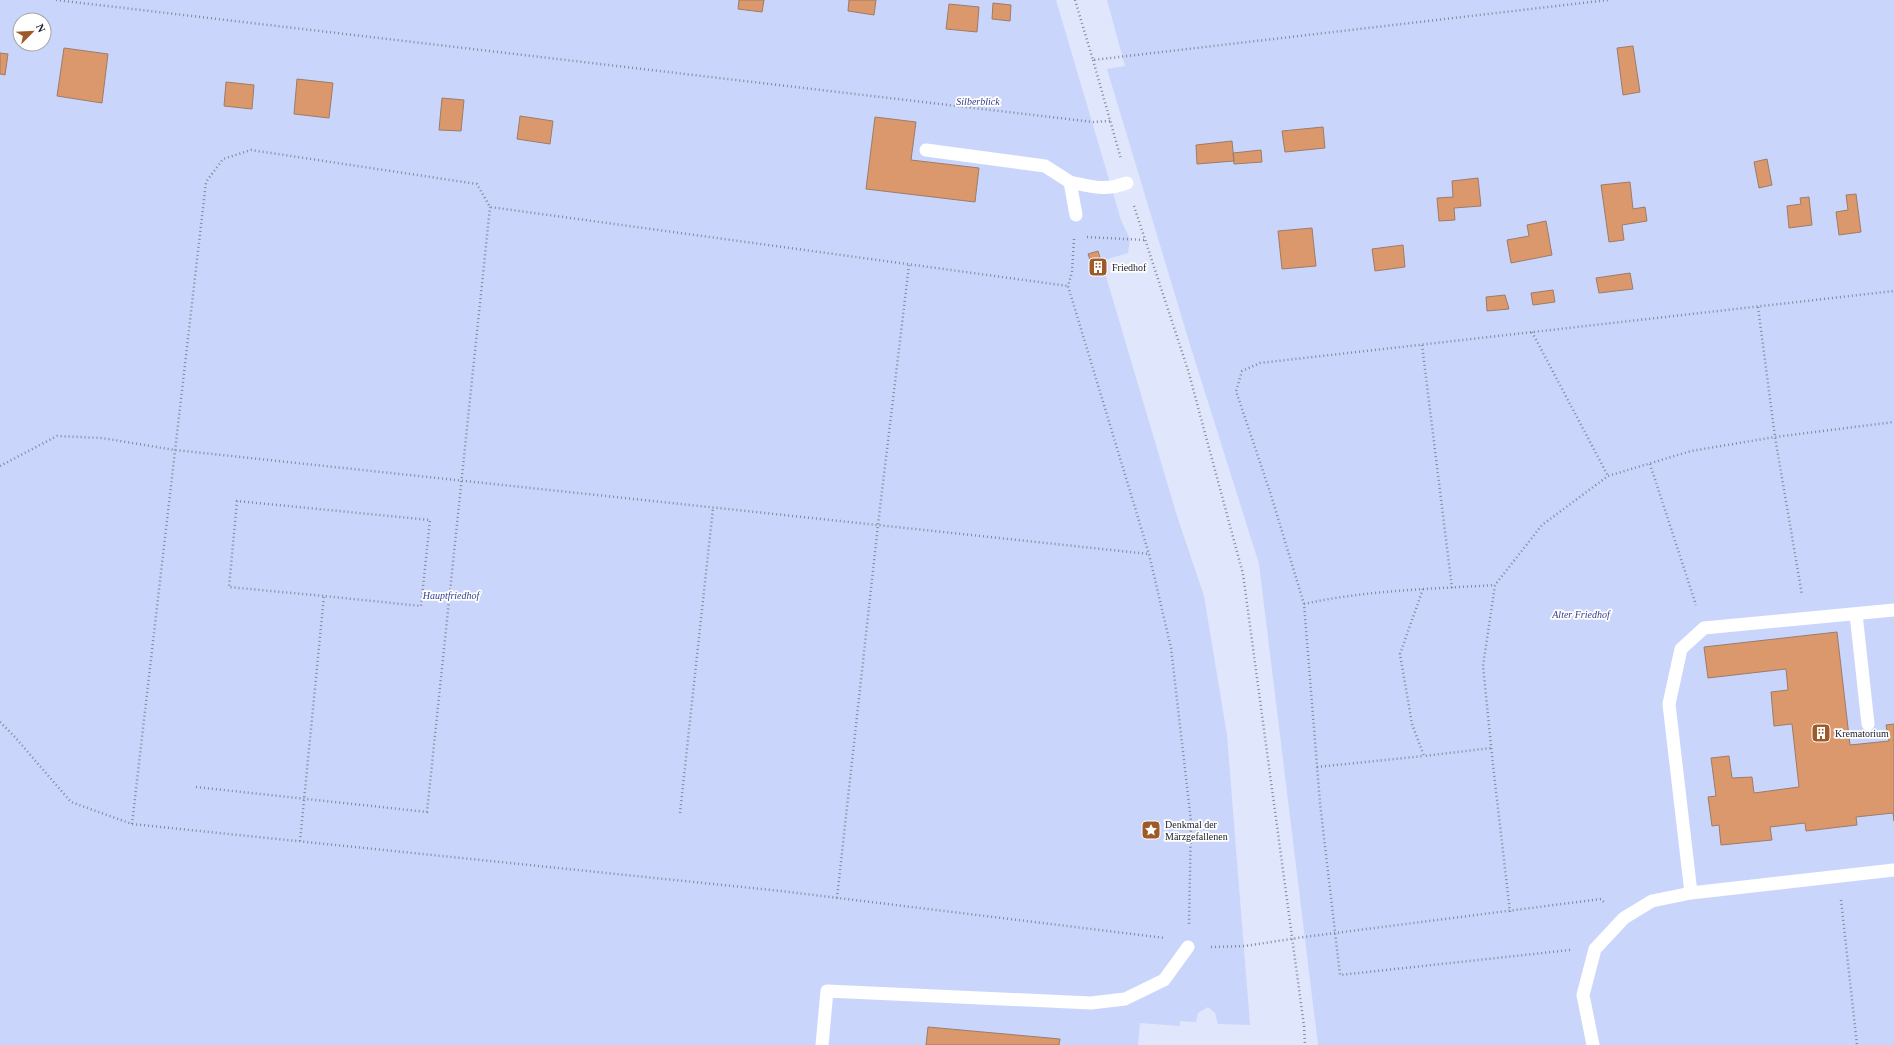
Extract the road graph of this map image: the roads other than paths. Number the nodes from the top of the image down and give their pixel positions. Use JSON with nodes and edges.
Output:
{"nodes":[{"id":1,"x":926,"y":150,"type":"dead end"},
{"id":2,"x":1070,"y":182,"type":"junction"},
{"id":3,"x":1128,"y":183,"type":"road end"},
{"id":4,"x":1076,"y":215,"type":"dead end"},
{"id":5,"x":1894,"y":610,"type":"edge"},
{"id":6,"x":1856,"y":614,"type":"junction"},
{"id":7,"x":1868,"y":724,"type":"dead end"},
{"id":8,"x":1894,"y":870,"type":"edge"},
{"id":9,"x":1692,"y":893,"type":"junction"},
{"id":10,"x":1188,"y":947,"type":"road end"},
{"id":11,"x":822,"y":1045,"type":"edge"},
{"id":12,"x":1593,"y":1045,"type":"edge"}],
"edges":[{"from":1,"to":2,"type":"lane"},
{"from":2,"to":3,"type":"lane"},
{"from":2,"to":4,"type":"lane"},
{"from":5,"to":6,"type":"lane"},
{"from":6,"to":7,"type":"lane"},
{"from":6,"to":9,"type":"lane"},
{"from":8,"to":9,"type":"lane"},
{"from":9,"to":12,"type":"lane"},
{"from":10,"to":11,"type":"lane"}]}
